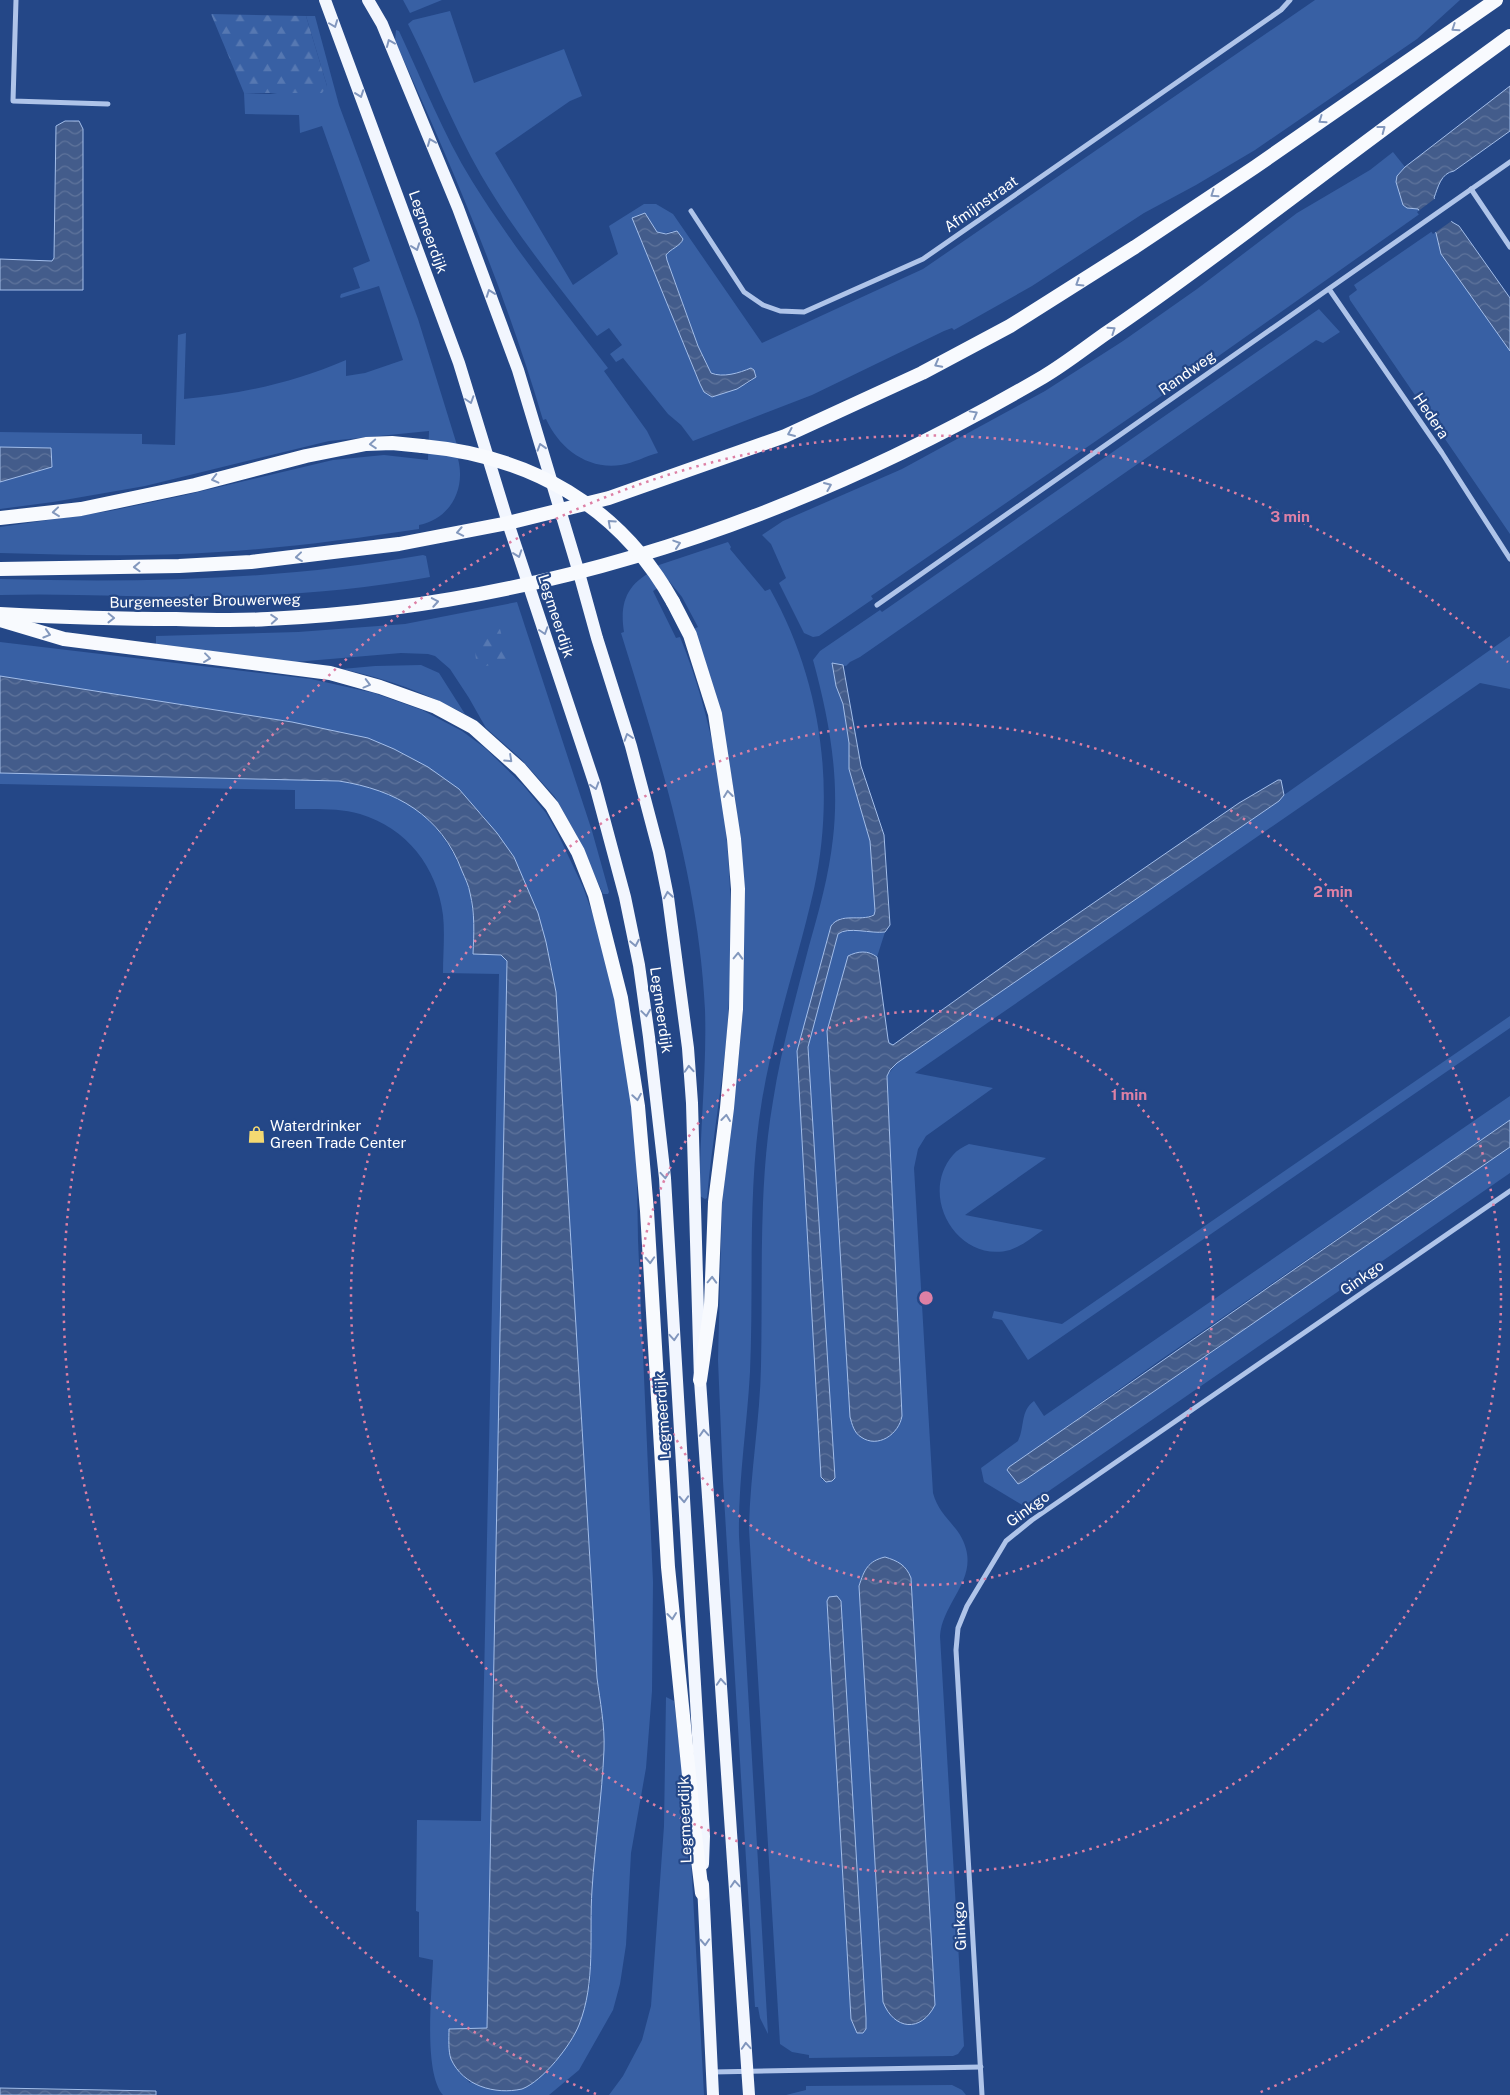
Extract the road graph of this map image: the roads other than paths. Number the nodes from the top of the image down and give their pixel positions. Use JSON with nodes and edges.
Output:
{"nodes":[{"id":1,"x":16,"y":0,"type":"edge"},
{"id":2,"x":325,"y":0,"type":"edge"},
{"id":3,"x":368,"y":0,"type":"edge"},
{"id":4,"x":1290,"y":0,"type":"edge"},
{"id":5,"x":1496,"y":0,"type":"edge"},
{"id":6,"x":1510,"y":36,"type":"edge"},
{"id":7,"x":108,"y":104,"type":"dead end"},
{"id":8,"x":1510,"y":162,"type":"edge"},
{"id":9,"x":1471,"y":189,"type":"junction"},
{"id":10,"x":691,"y":211,"type":"dead end"},
{"id":11,"x":1510,"y":247,"type":"edge"},
{"id":12,"x":1329,"y":289,"type":"junction"},
{"id":13,"x":560,"y":511,"type":"junction"},
{"id":14,"x":0,"y":518,"type":"edge"},
{"id":15,"x":508,"y":523,"type":"junction"},
{"id":16,"x":1510,"y":559,"type":"edge"},
{"id":17,"x":0,"y":569,"type":"edge"},
{"id":18,"x":580,"y":573,"type":"junction"},
{"id":19,"x":529,"y":585,"type":"junction"},
{"id":20,"x":877,"y":605,"type":"dead end"},
{"id":21,"x":0,"y":614,"type":"edge"},
{"id":22,"x":0,"y":620,"type":"edge"},
{"id":23,"x":1510,"y":1191,"type":"edge"},
{"id":24,"x":700,"y":1380,"type":"junction"},
{"id":25,"x":702,"y":1893,"type":"junction"},
{"id":26,"x":981,"y":2067,"type":"junction"},
{"id":27,"x":748,"y":2071,"type":"junction"},
{"id":28,"x":713,"y":2072,"type":"junction"},
{"id":29,"x":713,"y":2095,"type":"edge"},
{"id":30,"x":749,"y":2095,"type":"edge"},
{"id":31,"x":982,"y":2095,"type":"edge"}],
"edges":[{"from":1,"to":7,"type":"street"},
{"from":2,"to":15,"type":"main road","name":"Legmeerdijk","one_way":true},
{"from":13,"to":3,"type":"main road","name":"Legmeerdijk","one_way":true},
{"from":4,"to":10,"type":"street","name":"Afmijnstraat"},
{"from":5,"to":13,"type":"highway","one_way":true},
{"from":18,"to":6,"type":"highway","name":"Burgemeester Brouwerweg","one_way":true},
{"from":8,"to":9,"type":"street","name":"Randweg"},
{"from":9,"to":11,"type":"street"},
{"from":9,"to":12,"type":"street","name":"Randweg"},
{"from":12,"to":16,"type":"street","name":"Hedera"},
{"from":12,"to":20,"type":"street","name":"Randweg"},
{"from":13,"to":15,"type":"highway"},
{"from":13,"to":18,"type":"main road","name":"Legmeerdijk"},
{"from":24,"to":14,"type":"highway","one_way":true,"bridge":true},
{"from":15,"to":17,"type":"highway","one_way":true},
{"from":15,"to":19,"type":"main road","name":"Legmeerdijk","one_way":true},
{"from":18,"to":19,"type":"highway","name":"Burgemeester Brouwerweg"},
{"from":24,"to":18,"type":"main road","name":"Legmeerdijk","one_way":true},
{"from":21,"to":19,"type":"highway","name":"Burgemeester Brouwerweg","one_way":true},
{"from":19,"to":25,"type":"main road","name":"Legmeerdijk","one_way":true},
{"from":22,"to":25,"type":"highway","one_way":true},
{"from":23,"to":26,"type":"street","name":"Ginkgo"},
{"from":27,"to":24,"type":"main road","name":"Legmeerdijk","one_way":true},
{"from":25,"to":28,"type":"main road","name":"Legmeerdijk","one_way":true},
{"from":26,"to":27,"type":"street"},
{"from":26,"to":31,"type":"street","name":"Ginkgo"},
{"from":27,"to":28,"type":"street"},
{"from":27,"to":30,"type":"main road","name":"Legmeerdijk"},
{"from":28,"to":29,"type":"main road","name":"Legmeerdijk"}]}
